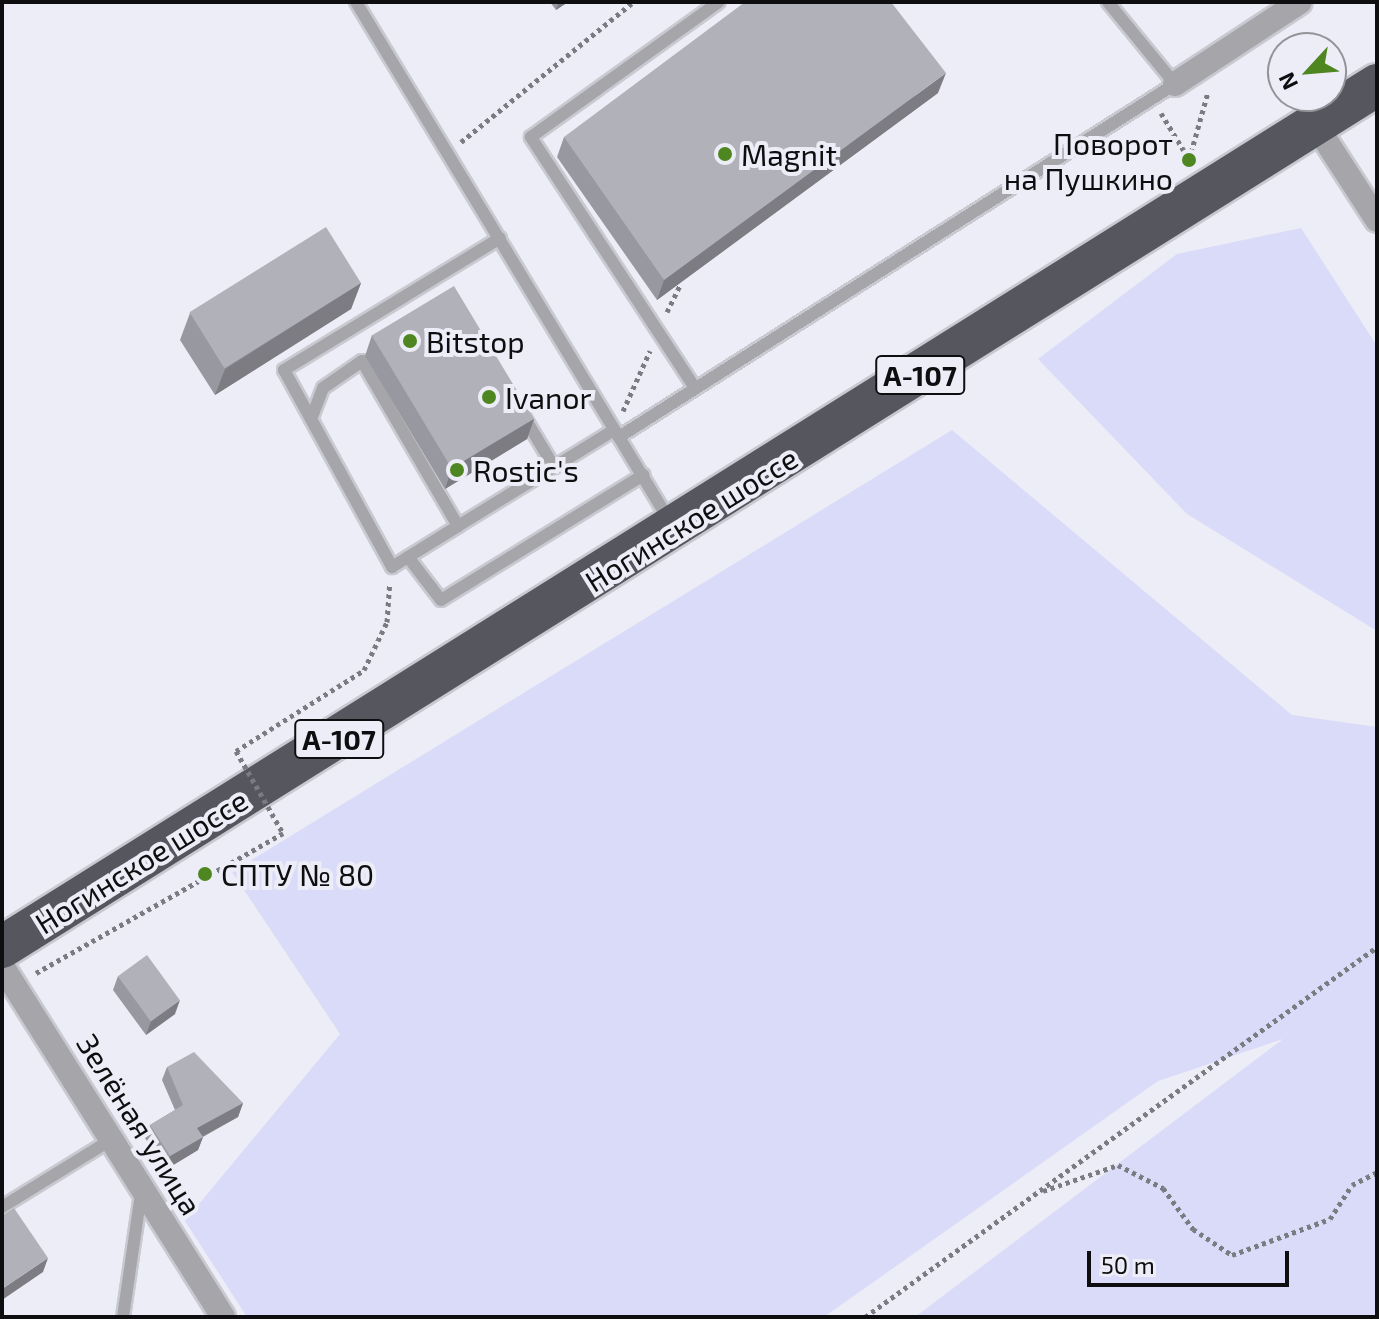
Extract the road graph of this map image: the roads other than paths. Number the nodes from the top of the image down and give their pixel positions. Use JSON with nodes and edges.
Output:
{"nodes":[{"id":1,"x":356,"y":2,"type":"edge"},
{"id":2,"x":719,"y":2,"type":"edge"},
{"id":3,"x":1108,"y":2,"type":"edge"},
{"id":4,"x":1300,"y":2,"type":"edge"},
{"id":5,"x":1175,"y":84,"type":"junction"},
{"id":6,"x":1377,"y":85,"type":"edge"},
{"id":7,"x":1315,"y":124,"type":"junction"},
{"id":8,"x":1377,"y":220,"type":"edge"},
{"id":9,"x":500,"y":238,"type":"junction"},
{"id":10,"x":438,"y":275,"type":"junction"},
{"id":11,"x":446,"y":288,"type":"edge"},
{"id":12,"x":695,"y":388,"type":"junction"},
{"id":13,"x":515,"y":403,"type":"edge"},
{"id":14,"x":311,"y":419,"type":"junction"},
{"id":15,"x":617,"y":433,"type":"junction"},
{"id":16,"x":554,"y":467,"type":"junction"},
{"id":17,"x":643,"y":475,"type":"junction"},
{"id":18,"x":458,"y":526,"type":"junction"},
{"id":19,"x":675,"y":530,"type":"junction"},
{"id":20,"x":408,"y":557,"type":"junction"},
{"id":21,"x":6,"y":966,"type":"edge"},
{"id":22,"x":112,"y":1139,"type":"junction"},
{"id":23,"x":142,"y":1186,"type":"junction"},
{"id":24,"x":2,"y":1207,"type":"edge"},
{"id":25,"x":123,"y":1317,"type":"edge"},
{"id":26,"x":223,"y":1317,"type":"edge"}],
"edges":[{"from":1,"to":9,"type":"lane"},
{"from":2,"to":12,"type":"lane"},
{"from":3,"to":5,"type":"lane"},
{"from":4,"to":5,"type":"street"},
{"from":5,"to":12,"type":"lane"},
{"from":6,"to":7,"type":"highway","name":"Ногинское шоссе","number":"А-107"},
{"from":7,"to":8,"type":"street"},
{"from":7,"to":19,"type":"highway","name":"Ногинское шоссе","number":"А-107"},
{"from":9,"to":10,"type":"lane"},
{"from":9,"to":15,"type":"lane"},
{"from":10,"to":11,"type":"lane"},
{"from":10,"to":14,"type":"lane"},
{"from":12,"to":15,"type":"lane"},
{"from":13,"to":16,"type":"lane"},
{"from":14,"to":18,"type":"lane"},
{"from":14,"to":20,"type":"lane"},
{"from":15,"to":16,"type":"lane"},
{"from":15,"to":17,"type":"lane"},
{"from":16,"to":18,"type":"lane"},
{"from":17,"to":19,"type":"lane"},
{"from":17,"to":20,"type":"lane"},
{"from":18,"to":20,"type":"lane"},
{"from":19,"to":21,"type":"highway","name":"Ногинское шоссе","number":"А-107"},
{"from":21,"to":22,"type":"street","name":"Зелёная улица"},
{"from":22,"to":23,"type":"street","name":"Зелёная улица"},
{"from":22,"to":24,"type":"lane"},
{"from":23,"to":25,"type":"lane"},
{"from":23,"to":26,"type":"street","name":"Зелёная улица"}]}
